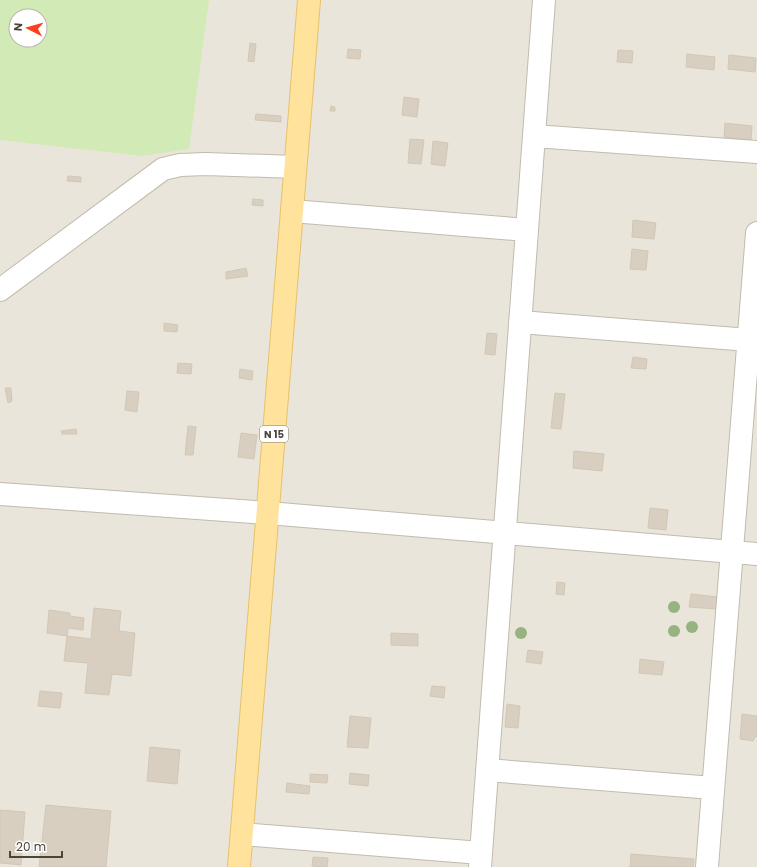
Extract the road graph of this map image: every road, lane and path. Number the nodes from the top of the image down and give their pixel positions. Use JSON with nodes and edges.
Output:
{"nodes":[{"id":1,"x":309,"y":0,"type":"edge"},
{"id":2,"x":544,"y":0,"type":"edge"},
{"id":3,"x":534,"y":136,"type":"junction"},
{"id":4,"x":757,"y":152,"type":"edge"},
{"id":5,"x":296,"y":167,"type":"junction"},
{"id":6,"x":292,"y":211,"type":"junction"},
{"id":7,"x":527,"y":230,"type":"junction"},
{"id":8,"x":757,"y":242,"type":"edge"},
{"id":9,"x":0,"y":290,"type":"edge"},
{"id":10,"x":520,"y":322,"type":"junction"},
{"id":11,"x":749,"y":340,"type":"junction"},
{"id":12,"x":0,"y":494,"type":"edge"},
{"id":13,"x":268,"y":513,"type":"junction"},
{"id":14,"x":504,"y":533,"type":"junction"},
{"id":15,"x":732,"y":552,"type":"junction"},
{"id":16,"x":757,"y":554,"type":"edge"},
{"id":17,"x":487,"y":770,"type":"junction"},
{"id":18,"x":713,"y":788,"type":"junction"},
{"id":19,"x":242,"y":834,"type":"junction"},
{"id":20,"x":480,"y":860,"type":"edge"},
{"id":21,"x":239,"y":867,"type":"edge"},
{"id":22,"x":707,"y":867,"type":"edge"}],
"edges":[{"from":1,"to":5,"type":"main road","number":"N 15"},
{"from":2,"to":3,"type":"street"},
{"from":3,"to":4,"type":"street"},
{"from":3,"to":7,"type":"street"},
{"from":5,"to":6,"type":"main road","number":"N 15"},
{"from":5,"to":9,"type":"street"},
{"from":6,"to":7,"type":"street"},
{"from":6,"to":13,"type":"main road","number":"N 15"},
{"from":7,"to":10,"type":"street"},
{"from":8,"to":11,"type":"street"},
{"from":10,"to":11,"type":"street"},
{"from":10,"to":14,"type":"street"},
{"from":11,"to":15,"type":"street"},
{"from":12,"to":13,"type":"street"},
{"from":13,"to":14,"type":"street"},
{"from":13,"to":19,"type":"main road","number":"N 15"},
{"from":14,"to":15,"type":"street"},
{"from":14,"to":17,"type":"street"},
{"from":15,"to":16,"type":"street"},
{"from":15,"to":18,"type":"street"},
{"from":17,"to":18,"type":"street"},
{"from":17,"to":20,"type":"street"},
{"from":18,"to":22,"type":"street"},
{"from":19,"to":20,"type":"street"},
{"from":19,"to":21,"type":"main road","number":"N 15"}]}
